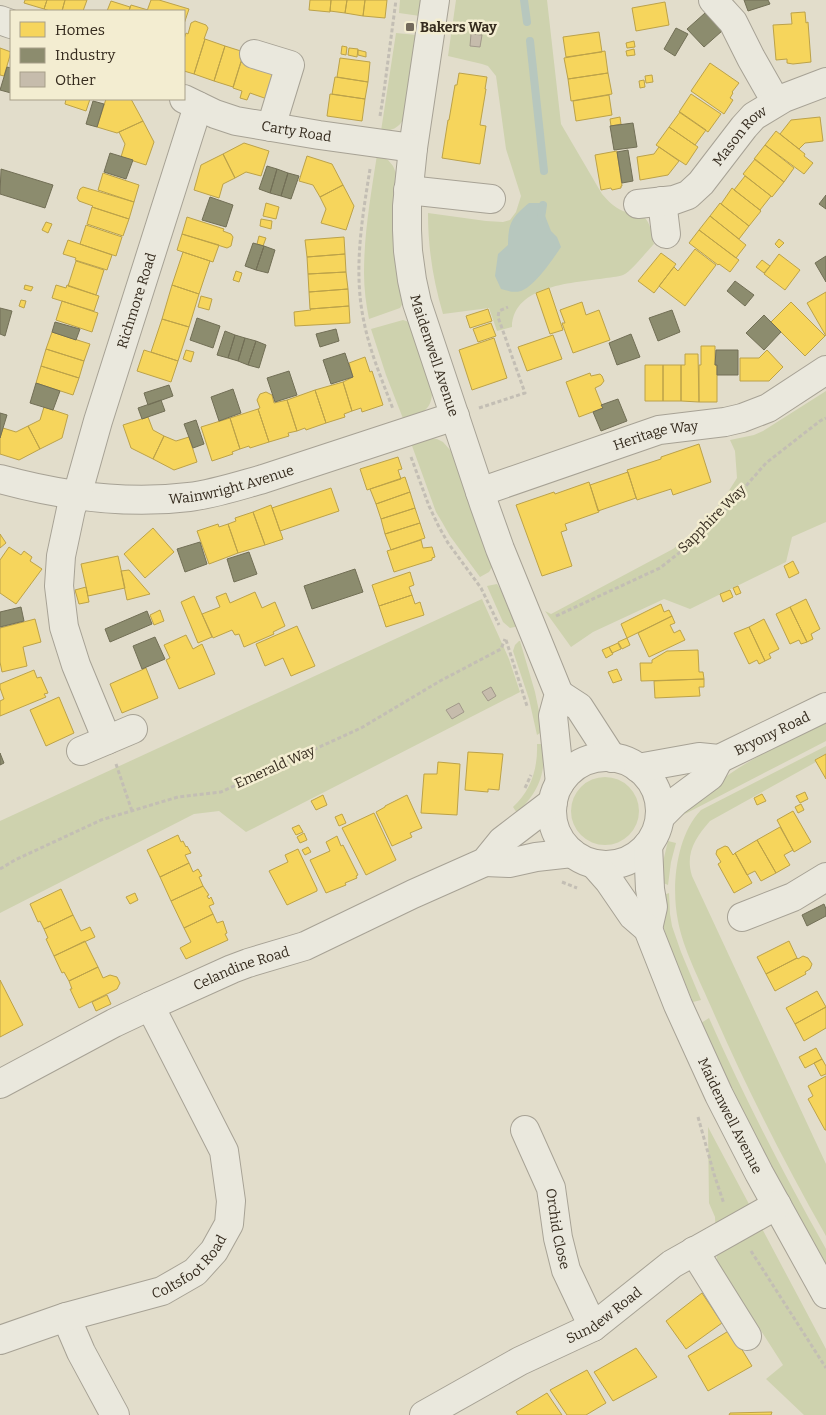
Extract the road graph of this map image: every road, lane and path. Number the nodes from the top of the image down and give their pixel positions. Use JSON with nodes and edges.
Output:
{"nodes":[{"id":1,"x":435,"y":0,"type":"edge"},
{"id":2,"x":714,"y":0,"type":"edge"},
{"id":3,"x":254,"y":54,"type":"dead end"},
{"id":4,"x":826,"y":82,"type":"edge"},
{"id":5,"x":191,"y":102,"type":"edge"},
{"id":6,"x":776,"y":102,"type":"junction"},
{"id":7,"x":271,"y":127,"type":"junction"},
{"id":8,"x":413,"y":148,"type":"junction"},
{"id":9,"x":408,"y":190,"type":"junction"},
{"id":10,"x":491,"y":199,"type":"dead end"},
{"id":11,"x":666,"y":234,"type":"dead end"},
{"id":12,"x":508,"y":307,"type":"dead end"},
{"id":13,"x":826,"y":370,"type":"edge"},
{"id":14,"x":455,"y":416,"type":"junction"},
{"id":15,"x":826,"y":418,"type":"edge"},
{"id":16,"x":0,"y":480,"type":"edge"},
{"id":17,"x":480,"y":492,"type":"junction"},
{"id":18,"x":75,"y":496,"type":"junction"},
{"id":19,"x":531,"y":627,"type":"junction"},
{"id":20,"x":558,"y":694,"type":"junction"},
{"id":21,"x":826,"y":707,"type":"edge"},
{"id":22,"x":133,"y":729,"type":"dead end"},
{"id":23,"x":107,"y":740,"type":"junction"},
{"id":24,"x":81,"y":751,"type":"dead end"},
{"id":25,"x":612,"y":758,"type":"junction"},
{"id":26,"x":719,"y":759,"type":"junction"},
{"id":27,"x":638,"y":768,"type":"junction"},
{"id":28,"x":556,"y":792,"type":"junction"},
{"id":29,"x":132,"y":811,"type":"junction"},
{"id":30,"x":660,"y":818,"type":"junction"},
{"id":31,"x":648,"y":845,"type":"junction"},
{"id":32,"x":583,"y":858,"type":"junction"},
{"id":33,"x":486,"y":862,"type":"junction"},
{"id":34,"x":0,"y":868,"type":"edge"},
{"id":35,"x":826,"y":878,"type":"edge"},
{"id":36,"x":759,"y":919,"type":"dead end"},
{"id":37,"x":648,"y":929,"type":"junction"},
{"id":38,"x":150,"y":1006,"type":"junction"},
{"id":39,"x":0,"y":1084,"type":"edge"},
{"id":40,"x":526,"y":1130,"type":"dead end"},
{"id":41,"x":777,"y":1205,"type":"junction"},
{"id":42,"x":694,"y":1251,"type":"junction"},
{"id":43,"x":826,"y":1294,"type":"edge"},
{"id":44,"x":66,"y":1317,"type":"junction"},
{"id":45,"x":592,"y":1327,"type":"junction"},
{"id":46,"x":747,"y":1336,"type":"dead end"},
{"id":47,"x":0,"y":1340,"type":"edge"},
{"id":48,"x":115,"y":1415,"type":"edge"},
{"id":49,"x":424,"y":1415,"type":"edge"}],
"edges":[{"from":1,"to":8,"type":"street","name":"Maidenwell Avenue"},
{"from":2,"to":6,"type":"street"},
{"from":3,"to":7,"type":"street"},
{"from":4,"to":6,"type":"street","name":"Mason Row"},
{"from":5,"to":7,"type":"street","name":"Carty Road"},
{"from":5,"to":18,"type":"street","name":"Richmore Road"},
{"from":6,"to":11,"type":"street","name":"Mason Row"},
{"from":7,"to":8,"type":"street","name":"Carty Road"},
{"from":8,"to":9,"type":"street","name":"Maidenwell Avenue"},
{"from":9,"to":10,"type":"street"},
{"from":9,"to":14,"type":"street","name":"Maidenwell Avenue"},
{"from":12,"to":14,"type":"path"},
{"from":13,"to":17,"type":"street","name":"Heritage Way"},
{"from":14,"to":17,"type":"street","name":"Maidenwell Avenue"},
{"from":14,"to":18,"type":"street","name":"Wainwright Avenue"},
{"from":15,"to":19,"type":"path","name":"Sapphire Way"},
{"from":16,"to":18,"type":"street","name":"Wainwright Avenue"},
{"from":17,"to":19,"type":"street","name":"Maidenwell Avenue"},
{"from":18,"to":23,"type":"street","name":"Richmore Road"},
{"from":19,"to":20,"type":"street","name":"Maidenwell Avenue"},
{"from":19,"to":29,"type":"path","name":"Emerald Way"},
{"from":20,"to":25,"type":"street"},
{"from":20,"to":28,"type":"street","name":"Maidenwell Avenue"},
{"from":21,"to":26,"type":"street","name":"Bryony Road"},
{"from":22,"to":23,"type":"street"},
{"from":23,"to":24,"type":"street"},
{"from":23,"to":29,"type":"path"},
{"from":25,"to":27,"type":"street"},
{"from":25,"to":28,"type":"street"},
{"from":26,"to":27,"type":"street","name":"Bryony Road"},
{"from":26,"to":30,"type":"street","name":"Bryony Road"},
{"from":27,"to":30,"type":"street"},
{"from":28,"to":32,"type":"street","name":"Maidenwell Avenue"},
{"from":28,"to":33,"type":"street","name":"Celandine Road"},
{"from":29,"to":34,"type":"path","name":"Emerald Way"},
{"from":30,"to":31,"type":"street"},
{"from":31,"to":32,"type":"street"},
{"from":31,"to":37,"type":"street"},
{"from":32,"to":33,"type":"street","name":"Celandine Road"},
{"from":32,"to":37,"type":"street","name":"Maidenwell Avenue"},
{"from":33,"to":38,"type":"street","name":"Celandine Road"},
{"from":35,"to":36,"type":"street"},
{"from":37,"to":41,"type":"street","name":"Maidenwell Avenue"},
{"from":38,"to":39,"type":"street","name":"Celandine Road"},
{"from":38,"to":44,"type":"street","name":"Coltsfoot Road"},
{"from":40,"to":45,"type":"street","name":"Orchid Close"},
{"from":41,"to":42,"type":"street","name":"Sundew Road"},
{"from":41,"to":43,"type":"street","name":"Maidenwell Avenue"},
{"from":42,"to":45,"type":"street","name":"Sundew Road"},
{"from":42,"to":46,"type":"street"},
{"from":44,"to":47,"type":"street","name":"Coltsfoot Road"},
{"from":44,"to":48,"type":"street"},
{"from":45,"to":49,"type":"street","name":"Sundew Road"}]}
